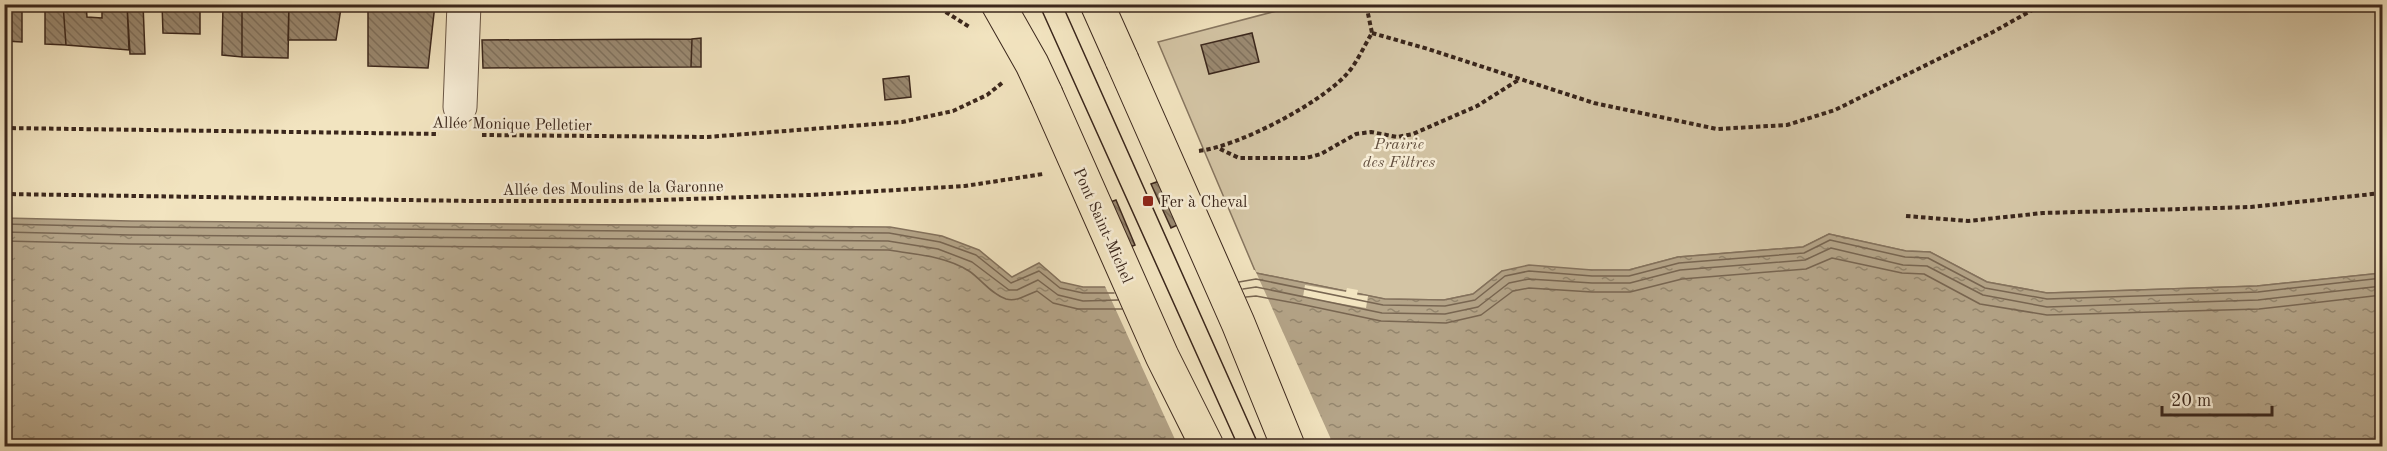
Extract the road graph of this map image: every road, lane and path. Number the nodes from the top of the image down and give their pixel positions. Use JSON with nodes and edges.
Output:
{"nodes":[{"id":1,"x":464,"y":4,"type":"edge"},
{"id":2,"x":998,"y":4,"type":"edge"},
{"id":3,"x":1097,"y":4,"type":"edge"},
{"id":4,"x":1366,"y":4,"type":"edge"},
{"id":5,"x":2043,"y":4,"type":"edge"},
{"id":6,"x":1372,"y":33,"type":"junction"},
{"id":7,"x":1008,"y":78,"type":"dead end"},
{"id":8,"x":1521,"y":79,"type":"junction"},
{"id":9,"x":453,"y":121,"type":"joint"},
{"id":10,"x":4,"y":128,"type":"edge"},
{"id":11,"x":482,"y":135,"type":"dead end"},
{"id":12,"x":1219,"y":148,"type":"junction"},
{"id":13,"x":1196,"y":152,"type":"dead end"},
{"id":14,"x":1046,"y":174,"type":"dead end"},
{"id":15,"x":2382,"y":193,"type":"edge"},
{"id":16,"x":4,"y":194,"type":"edge"},
{"id":17,"x":1906,"y":216,"type":"dead end"},
{"id":18,"x":1208,"y":447,"type":"edge"},
{"id":19,"x":1288,"y":447,"type":"edge"}],
"edges":[{"from":1,"to":9,"type":"street"},
{"from":2,"to":18,"type":"main road","name":"Pont Saint-Michel","bridge":true},
{"from":3,"to":19,"type":"main road","bridge":true},
{"from":4,"to":6,"type":"path"},
{"from":5,"to":8,"type":"path"},
{"from":6,"to":8,"type":"path"},
{"from":6,"to":12,"type":"path"},
{"from":7,"to":11,"type":"path","name":"Allée Monique Pelletier"},
{"from":8,"to":12,"type":"path"},
{"from":9,"to":10,"type":"path","name":"Allée Monique Pelletier"},
{"from":12,"to":13,"type":"path"},
{"from":14,"to":16,"type":"path","name":"Allée des Moulins de la Garonne"},
{"from":15,"to":17,"type":"path"}]}
